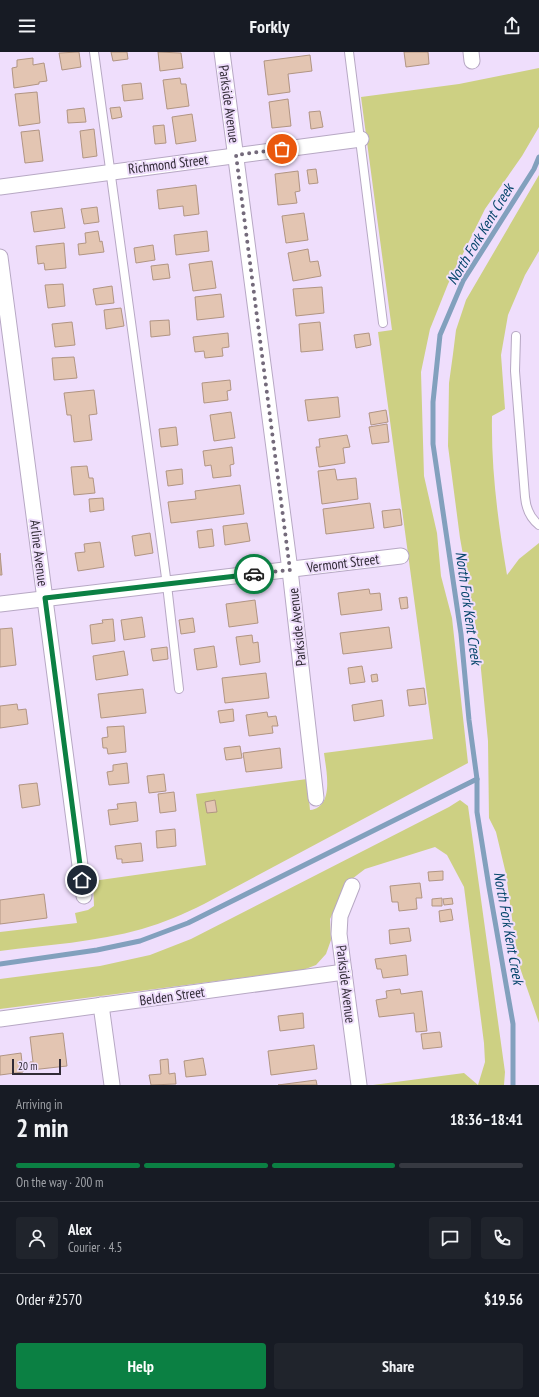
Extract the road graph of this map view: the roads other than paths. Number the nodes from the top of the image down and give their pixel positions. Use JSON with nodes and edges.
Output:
{"nodes":[{"id":1,"x":94,"y":52,"type":"edge"},
{"id":2,"x":222,"y":52,"type":"edge"},
{"id":3,"x":349,"y":52,"type":"edge"},
{"id":4,"x":361,"y":139,"type":"junction"},
{"id":5,"x":236,"y":155,"type":"junction"},
{"id":6,"x":110,"y":172,"type":"junction"},
{"id":7,"x":0,"y":187,"type":"edge"},
{"id":8,"x":0,"y":257,"type":"edge"},
{"id":9,"x":383,"y":324,"type":"dead end"},
{"id":10,"x":516,"y":336,"type":"dead end"},
{"id":11,"x":539,"y":525,"type":"edge"},
{"id":12,"x":401,"y":556,"type":"dead end"},
{"id":13,"x":290,"y":570,"type":"junction"},
{"id":14,"x":167,"y":585,"type":"junction"},
{"id":15,"x":45,"y":598,"type":"junction"},
{"id":16,"x":0,"y":604,"type":"edge"},
{"id":17,"x":179,"y":689,"type":"dead end"},
{"id":18,"x":316,"y":798,"type":"dead end"},
{"id":19,"x":352,"y":886,"type":"dead end"},
{"id":20,"x":84,"y":896,"type":"dead end"},
{"id":21,"x":344,"y":972,"type":"junction"},
{"id":22,"x":102,"y":1005,"type":"junction"},
{"id":23,"x":0,"y":1018,"type":"edge"},
{"id":24,"x":112,"y":1085,"type":"edge"},
{"id":25,"x":359,"y":1085,"type":"edge"}],
"edges":[{"from":1,"to":6,"type":"lane"},
{"from":2,"to":5,"type":"street","name":"Parkside Avenue"},
{"from":3,"to":4,"type":"lane"},
{"from":4,"to":5,"type":"street","name":"Richmond Street"},
{"from":4,"to":9,"type":"lane"},
{"from":5,"to":6,"type":"street","name":"Richmond Street"},
{"from":5,"to":13,"type":"street","name":"Parkside Avenue"},
{"from":6,"to":7,"type":"street","name":"Richmond Street"},
{"from":6,"to":14,"type":"lane"},
{"from":8,"to":15,"type":"street","name":"Arline Avenue"},
{"from":10,"to":11,"type":"lane"},
{"from":12,"to":13,"type":"street","name":"Vermont Street"},
{"from":13,"to":14,"type":"street","name":"Vermont Street"},
{"from":13,"to":18,"type":"street","name":"Parkside Avenue"},
{"from":14,"to":15,"type":"street","name":"Vermont Street"},
{"from":14,"to":17,"type":"lane"},
{"from":15,"to":16,"type":"street","name":"Vermont Street"},
{"from":15,"to":20,"type":"street","name":"Arline Avenue"},
{"from":19,"to":21,"type":"street","name":"Parkside Avenue"},
{"from":21,"to":22,"type":"street","name":"Belden Street"},
{"from":21,"to":25,"type":"street","name":"Parkside Avenue"},
{"from":22,"to":23,"type":"street","name":"Belden Street"},
{"from":22,"to":24,"type":"street"}]}
